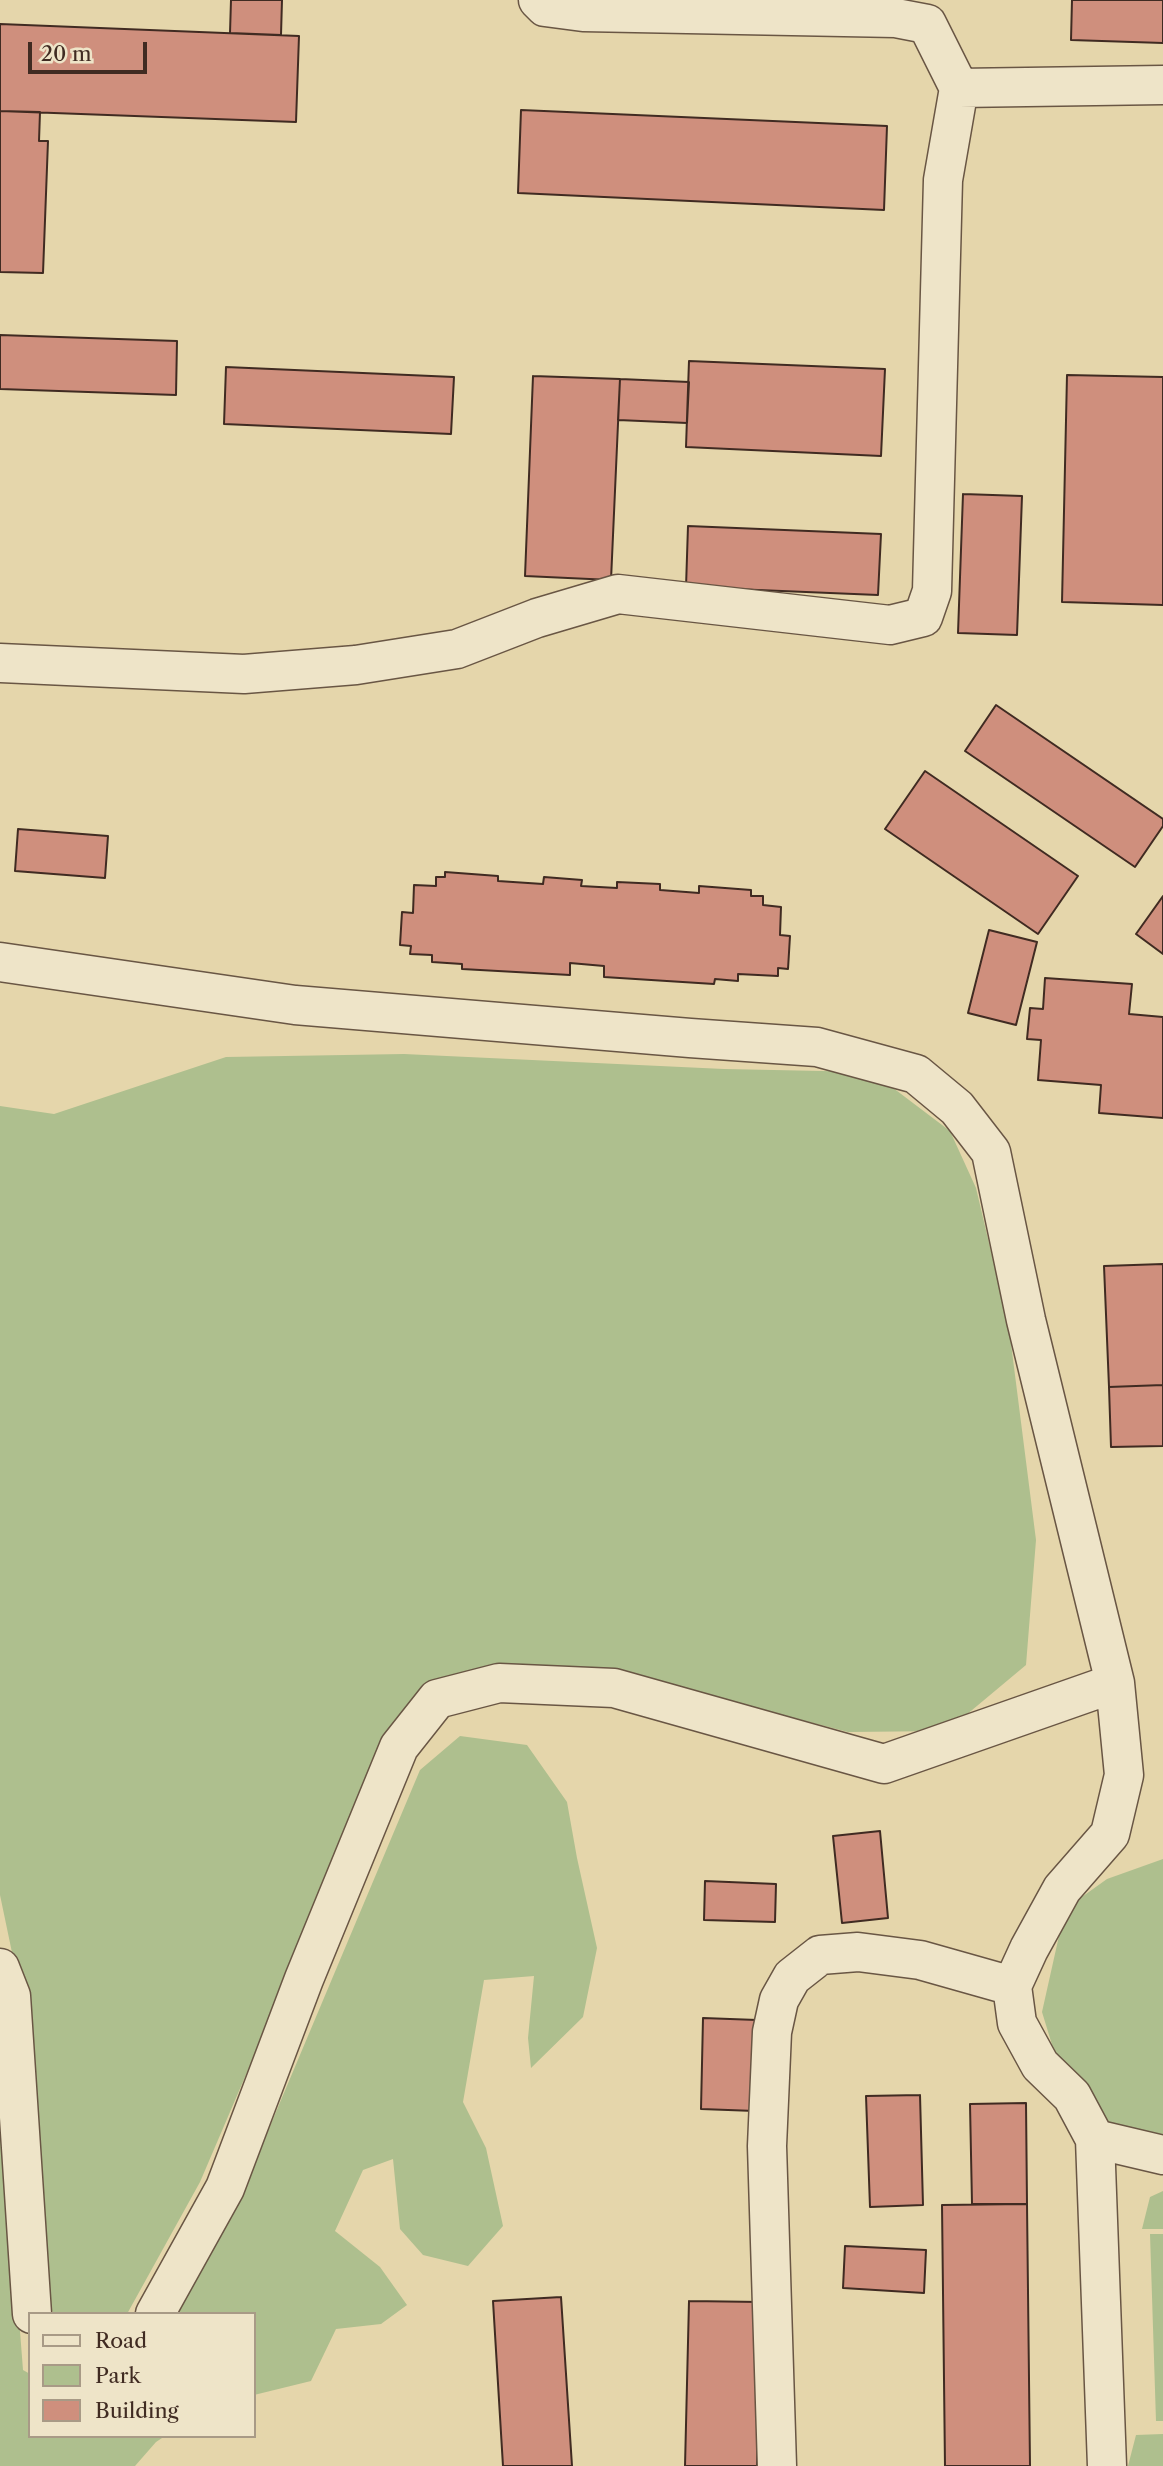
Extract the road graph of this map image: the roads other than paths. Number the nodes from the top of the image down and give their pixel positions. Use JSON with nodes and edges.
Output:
{"nodes":[{"id":1,"x":538,"y":0,"type":"edge"},
{"id":2,"x":1163,"y":85,"type":"edge"},
{"id":3,"x":959,"y":88,"type":"junction"},
{"id":4,"x":0,"y":663,"type":"edge"},
{"id":5,"x":0,"y":962,"type":"edge"},
{"id":6,"x":1115,"y":1683,"type":"junction"},
{"id":7,"x":0,"y":1968,"type":"edge"},
{"id":8,"x":1012,"y":1986,"type":"junction"},
{"id":9,"x":1095,"y":2139,"type":"junction"},
{"id":10,"x":1163,"y":2155,"type":"edge"},
{"id":11,"x":32,"y":2312,"type":"edge"},
{"id":12,"x":156,"y":2312,"type":"edge"},
{"id":13,"x":777,"y":2466,"type":"edge"},
{"id":14,"x":1107,"y":2466,"type":"edge"}],
"edges":[{"from":1,"to":3,"type":"street"},
{"from":2,"to":3,"type":"street"},
{"from":3,"to":4,"type":"street"},
{"from":5,"to":6,"type":"street"},
{"from":6,"to":8,"type":"street"},
{"from":6,"to":12,"type":"street"},
{"from":7,"to":11,"type":"street"},
{"from":8,"to":9,"type":"street"},
{"from":8,"to":13,"type":"street"},
{"from":9,"to":10,"type":"street"},
{"from":9,"to":14,"type":"street"}]}
